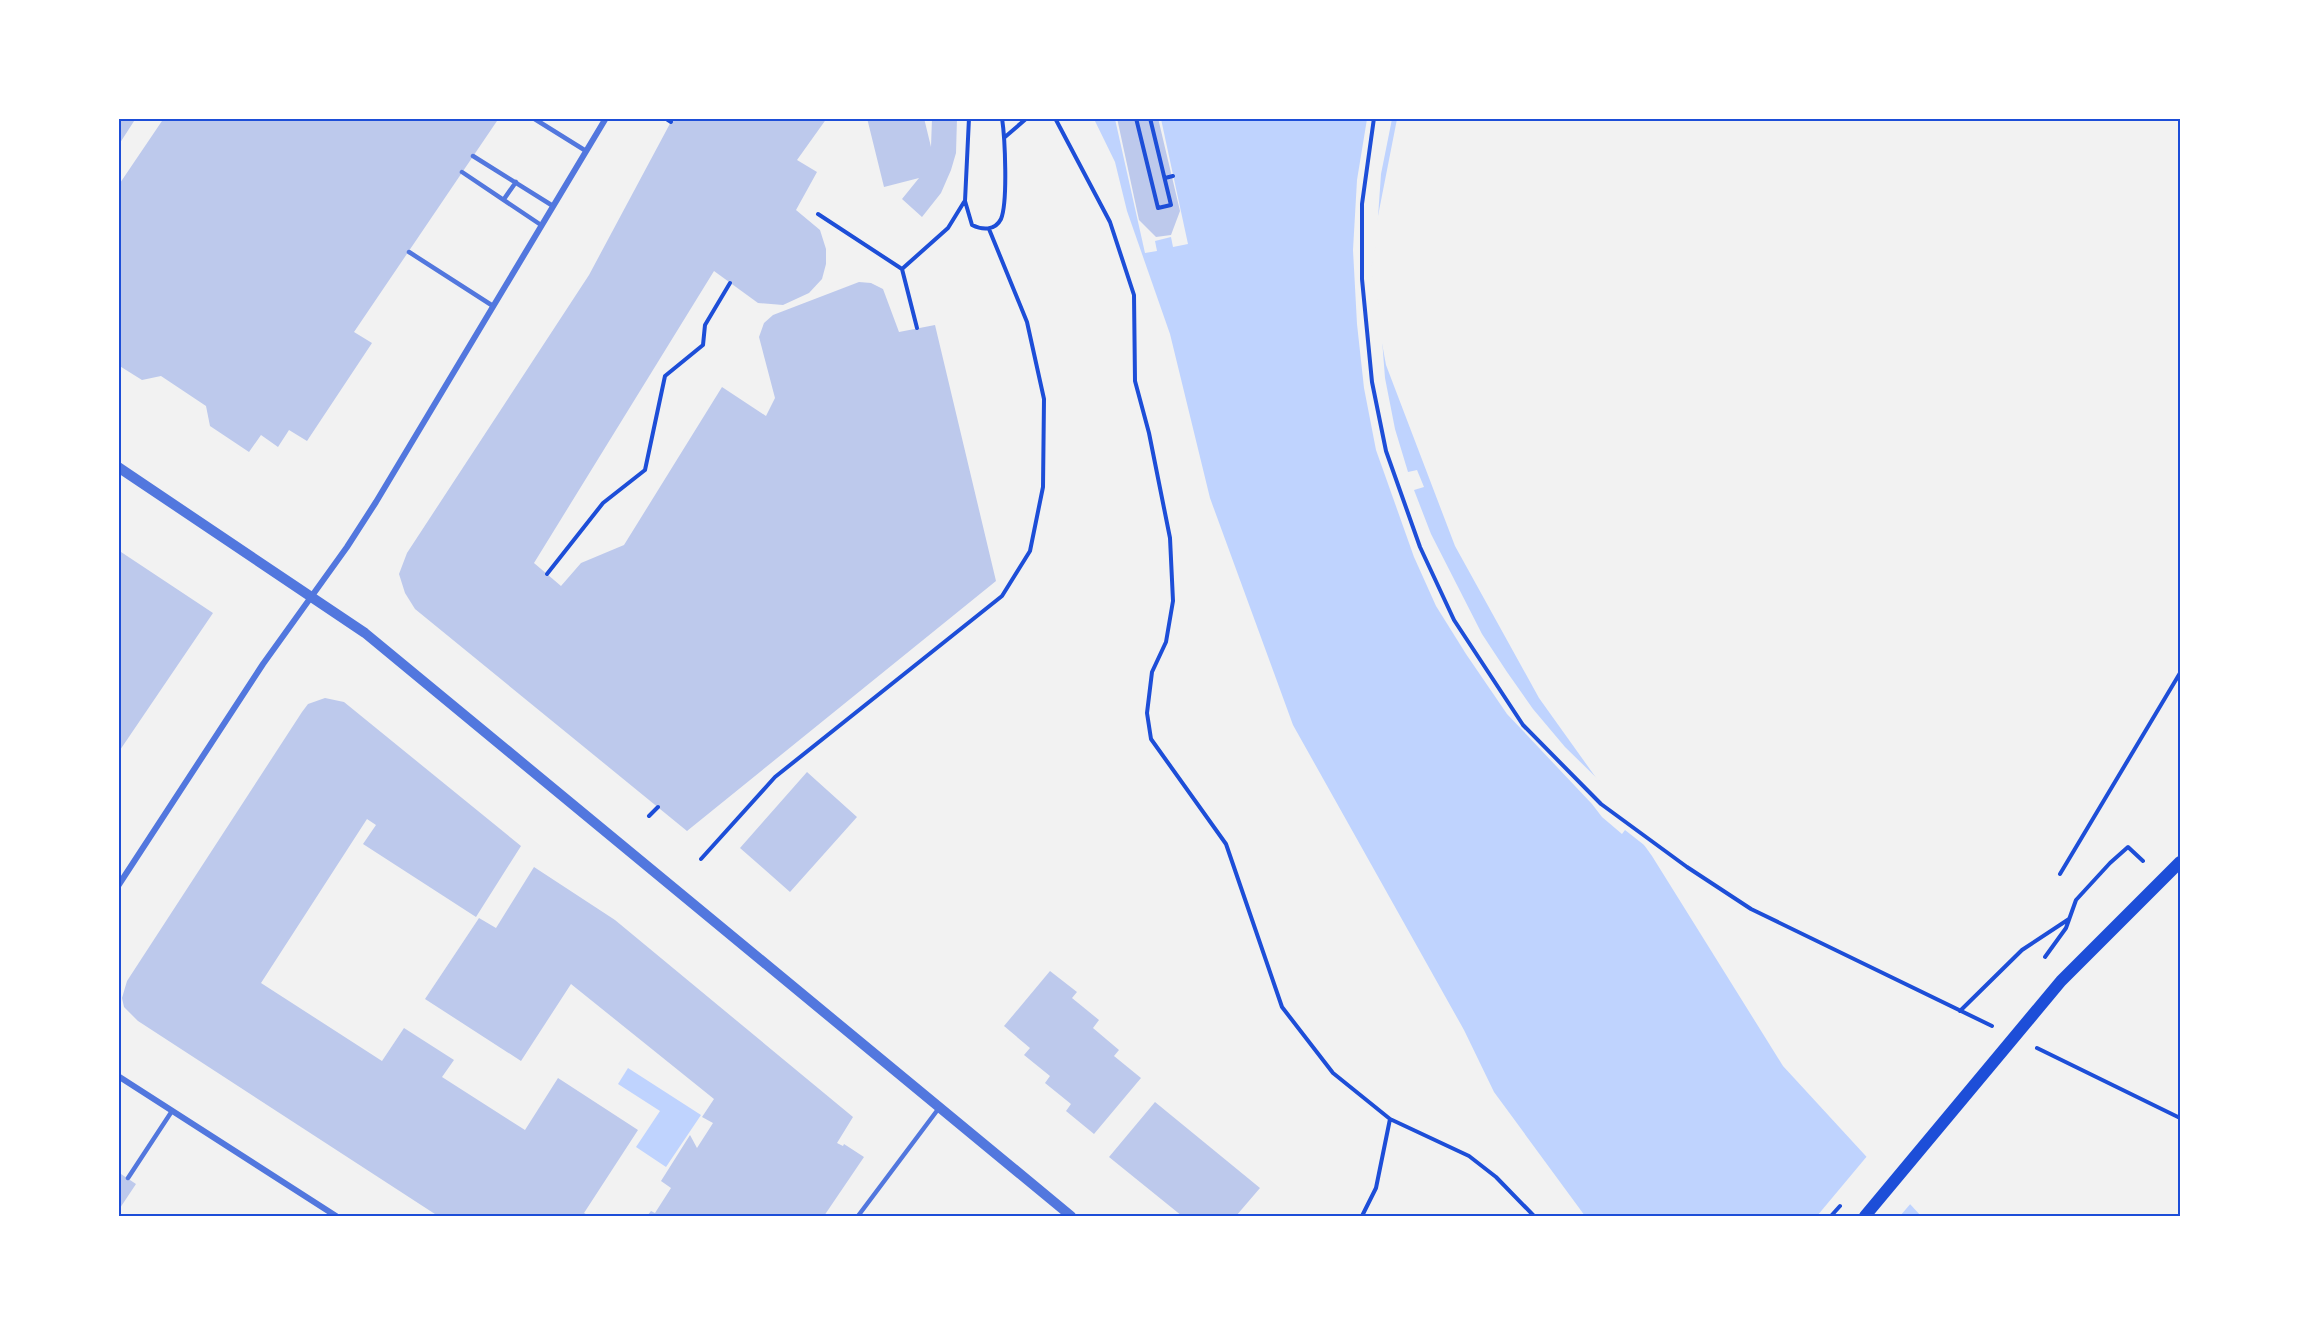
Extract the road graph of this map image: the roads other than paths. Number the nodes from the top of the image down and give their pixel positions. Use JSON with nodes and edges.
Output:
{"nodes":[{"id":1,"x":533,"y":118,"type":"edge"},
{"id":2,"x":606,"y":118,"type":"edge"},
{"id":3,"x":586,"y":152,"type":"junction"},
{"id":4,"x":473,"y":156,"type":"dead end"},
{"id":5,"x":462,"y":172,"type":"dead end"},
{"id":6,"x":516,"y":182,"type":"junction"},
{"id":7,"x":504,"y":199,"type":"junction"},
{"id":8,"x":553,"y":206,"type":"junction"},
{"id":9,"x":541,"y":225,"type":"junction"},
{"id":10,"x":409,"y":252,"type":"dead end"},
{"id":11,"x":493,"y":306,"type":"junction"},
{"id":12,"x":118,"y":467,"type":"edge"},
{"id":13,"x":313,"y":596,"type":"junction"},
{"id":14,"x":2181,"y":862,"type":"edge"},
{"id":15,"x":118,"y":886,"type":"edge"},
{"id":16,"x":118,"y":1076,"type":"edge"},
{"id":17,"x":939,"y":1108,"type":"junction"},
{"id":18,"x":172,"y":1111,"type":"junction"},
{"id":19,"x":128,"y":1179,"type":"dead end"},
{"id":20,"x":336,"y":1216,"type":"edge"},
{"id":21,"x":858,"y":1216,"type":"edge"},
{"id":22,"x":1071,"y":1216,"type":"edge"},
{"id":23,"x":1865,"y":1216,"type":"edge"}],
"edges":[{"from":1,"to":3,"type":"lane"},
{"from":2,"to":3,"type":"street"},
{"from":3,"to":8,"type":"street"},
{"from":4,"to":6,"type":"lane"},
{"from":5,"to":7,"type":"lane"},
{"from":6,"to":7,"type":"lane"},
{"from":6,"to":8,"type":"lane"},
{"from":7,"to":9,"type":"lane"},
{"from":8,"to":9,"type":"street"},
{"from":9,"to":11,"type":"street"},
{"from":10,"to":11,"type":"lane"},
{"from":11,"to":13,"type":"street"},
{"from":12,"to":13,"type":"street"},
{"from":13,"to":15,"type":"street"},
{"from":13,"to":17,"type":"street"},
{"from":14,"to":23,"type":"main road"},
{"from":16,"to":18,"type":"street"},
{"from":17,"to":21,"type":"lane"},
{"from":17,"to":22,"type":"street"},
{"from":18,"to":19,"type":"lane"},
{"from":18,"to":20,"type":"street"}]}
